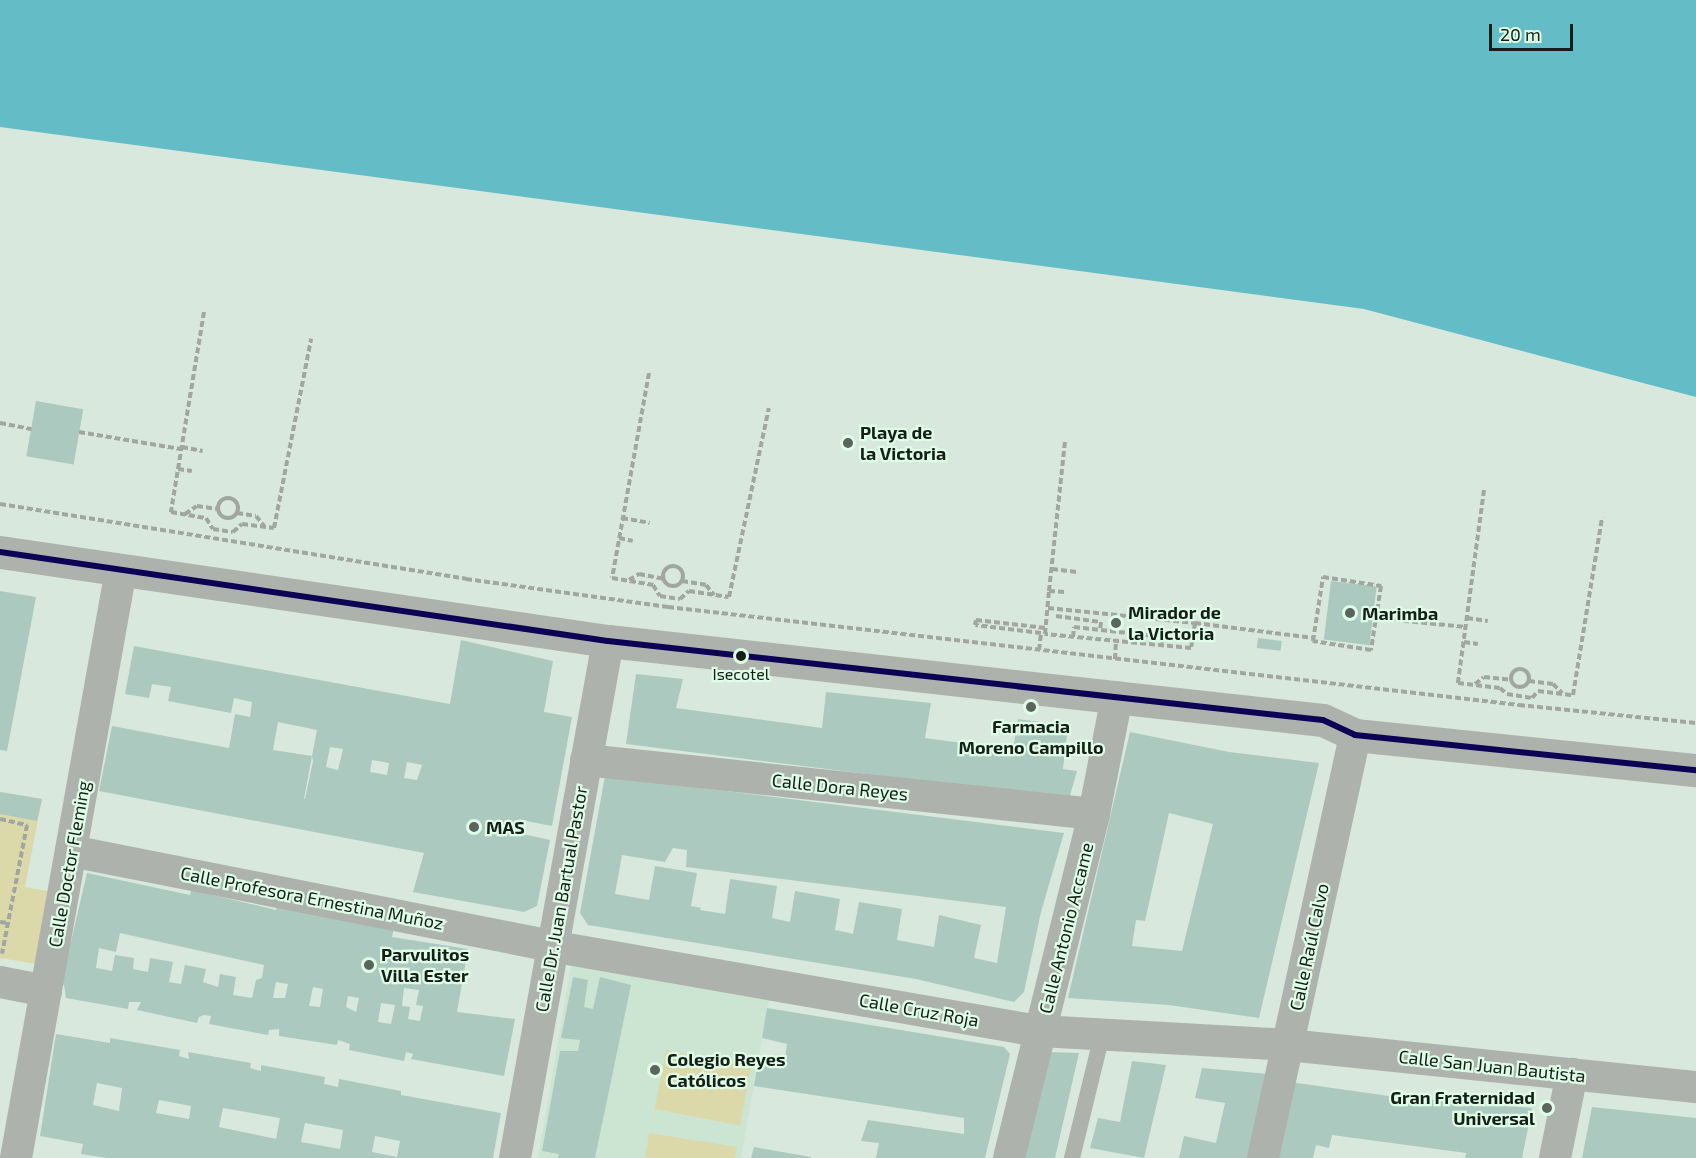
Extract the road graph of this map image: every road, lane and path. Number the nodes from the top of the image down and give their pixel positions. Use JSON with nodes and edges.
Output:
{"nodes":[{"id":1,"x":204,"y":312,"type":"dead end"},
{"id":2,"x":311,"y":339,"type":"dead end"},
{"id":3,"x":649,"y":373,"type":"dead end"},
{"id":4,"x":769,"y":408,"type":"dead end"},
{"id":5,"x":0,"y":423,"type":"edge"},
{"id":6,"x":31,"y":429,"type":"dead end"},
{"id":7,"x":79,"y":432,"type":"dead end"},
{"id":8,"x":1065,"y":441,"type":"dead end"},
{"id":9,"x":182,"y":448,"type":"junction"},
{"id":10,"x":203,"y":451,"type":"dead end"},
{"id":11,"x":178,"y":469,"type":"junction"},
{"id":12,"x":192,"y":471,"type":"dead end"},
{"id":13,"x":1484,"y":490,"type":"dead end"},
{"id":14,"x":0,"y":504,"type":"edge"},
{"id":15,"x":218,"y":509,"type":"junction"},
{"id":16,"x":237,"y":513,"type":"junction"},
{"id":17,"x":185,"y":514,"type":"junction"},
{"id":18,"x":1602,"y":517,"type":"dead end"},
{"id":19,"x":622,"y":518,"type":"junction"},
{"id":20,"x":650,"y":523,"type":"dead end"},
{"id":21,"x":265,"y":527,"type":"junction"},
{"id":22,"x":222,"y":530,"type":"junction"},
{"id":23,"x":619,"y":538,"type":"junction"},
{"id":24,"x":219,"y":540,"type":"junction"},
{"id":25,"x":633,"y":541,"type":"dead end"},
{"id":26,"x":0,"y":552,"type":"edge"},
{"id":27,"x":1052,"y":569,"type":"junction"},
{"id":28,"x":121,"y":570,"type":"junction"},
{"id":29,"x":1077,"y":572,"type":"dead end"},
{"id":30,"x":664,"y":579,"type":"junction"},
{"id":31,"x":628,"y":580,"type":"junction"},
{"id":32,"x":682,"y":580,"type":"junction"},
{"id":33,"x":1050,"y":591,"type":"junction"},
{"id":34,"x":1065,"y":592,"type":"dead end"},
{"id":35,"x":714,"y":595,"type":"junction"},
{"id":36,"x":670,"y":597,"type":"junction"},
{"id":37,"x":668,"y":607,"type":"junction"},
{"id":38,"x":1048,"y":608,"type":"junction"},
{"id":39,"x":1056,"y":616,"type":"dead end"},
{"id":40,"x":1376,"y":618,"type":"junction"},
{"id":41,"x":1467,"y":618,"type":"junction"},
{"id":42,"x":1488,"y":621,"type":"dead end"},
{"id":43,"x":1195,"y":623,"type":"junction"},
{"id":44,"x":1466,"y":627,"type":"junction"},
{"id":45,"x":1046,"y":628,"type":"junction"},
{"id":46,"x":1100,"y":630,"type":"junction"},
{"id":47,"x":1073,"y":637,"type":"junction"},
{"id":48,"x":1314,"y":638,"type":"junction"},
{"id":49,"x":608,"y":641,"type":"junction"},
{"id":50,"x":1116,"y":641,"type":"junction"},
{"id":51,"x":1464,"y":642,"type":"junction"},
{"id":52,"x":1478,"y":644,"type":"dead end"},
{"id":53,"x":1162,"y":645,"type":"junction"},
{"id":54,"x":1039,"y":650,"type":"junction"},
{"id":55,"x":1114,"y":659,"type":"junction"},
{"id":56,"x":1511,"y":680,"type":"junction"},
{"id":57,"x":1529,"y":681,"type":"junction"},
{"id":58,"x":1474,"y":685,"type":"junction"},
{"id":59,"x":1562,"y":694,"type":"junction"},
{"id":60,"x":1520,"y":696,"type":"junction"},
{"id":61,"x":1117,"y":697,"type":"junction"},
{"id":62,"x":1519,"y":705,"type":"junction"},
{"id":63,"x":1696,"y":723,"type":"edge"},
{"id":64,"x":1355,"y":735,"type":"junction"},
{"id":65,"x":586,"y":760,"type":"junction"},
{"id":66,"x":1696,"y":770,"type":"edge"},
{"id":67,"x":1094,"y":814,"type":"junction"},
{"id":68,"x":0,"y":819,"type":"edge"},
{"id":69,"x":71,"y":851,"type":"junction"},
{"id":70,"x":0,"y":922,"type":"edge"},
{"id":71,"x":9,"y":923,"type":"junction"},
{"id":72,"x":553,"y":946,"type":"junction"},
{"id":73,"x":1,"y":970,"type":"edge"},
{"id":74,"x":46,"y":991,"type":"junction"},
{"id":75,"x":1040,"y":1031,"type":"junction"},
{"id":76,"x":1102,"y":1035,"type":"junction"},
{"id":77,"x":1288,"y":1045,"type":"junction"},
{"id":78,"x":1572,"y":1074,"type":"junction"},
{"id":79,"x":1696,"y":1087,"type":"edge"},
{"id":80,"x":16,"y":1158,"type":"edge"},
{"id":81,"x":515,"y":1158,"type":"edge"},
{"id":82,"x":1009,"y":1158,"type":"edge"},
{"id":83,"x":1072,"y":1158,"type":"edge"},
{"id":84,"x":1263,"y":1158,"type":"edge"},
{"id":85,"x":1555,"y":1158,"type":"edge"}],
"edges":[{"from":1,"to":9,"type":"path"},
{"from":2,"to":21,"type":"path"},
{"from":3,"to":19,"type":"path"},
{"from":4,"to":35,"type":"path"},
{"from":5,"to":6,"type":"path"},
{"from":7,"to":9,"type":"path"},
{"from":8,"to":27,"type":"path"},
{"from":9,"to":10,"type":"path"},
{"from":9,"to":11,"type":"path"},
{"from":11,"to":12,"type":"path"},
{"from":11,"to":17,"type":"path"},
{"from":13,"to":41,"type":"path"},
{"from":14,"to":24,"type":"path"},
{"from":15,"to":16,"type":"path"},
{"from":15,"to":16,"type":"path"},
{"from":15,"to":17,"type":"path"},
{"from":16,"to":21,"type":"path"},
{"from":17,"to":22,"type":"path"},
{"from":18,"to":59,"type":"path"},
{"from":19,"to":20,"type":"path"},
{"from":19,"to":23,"type":"path"},
{"from":21,"to":22,"type":"path"},
{"from":22,"to":24,"type":"path"},
{"from":23,"to":25,"type":"path"},
{"from":23,"to":31,"type":"path"},
{"from":24,"to":37,"type":"path"},
{"from":26,"to":28,"type":"street"},
{"from":27,"to":29,"type":"path"},
{"from":27,"to":33,"type":"path"},
{"from":28,"to":49,"type":"street"},
{"from":28,"to":69,"type":"street","name":"Calle Doctor Fleming"},
{"from":30,"to":31,"type":"path"},
{"from":30,"to":32,"type":"path"},
{"from":30,"to":32,"type":"path"},
{"from":31,"to":36,"type":"path"},
{"from":32,"to":35,"type":"path"},
{"from":33,"to":34,"type":"path"},
{"from":33,"to":38,"type":"path"},
{"from":35,"to":36,"type":"path"},
{"from":36,"to":37,"type":"path"},
{"from":37,"to":54,"type":"path"},
{"from":38,"to":43,"type":"path"},
{"from":38,"to":45,"type":"path"},
{"from":39,"to":46,"type":"path"},
{"from":40,"to":44,"type":"path"},
{"from":40,"to":48,"type":"path"},
{"from":40,"to":48,"type":"path"},
{"from":41,"to":42,"type":"path"},
{"from":41,"to":44,"type":"path"},
{"from":43,"to":48,"type":"path"},
{"from":43,"to":53,"type":"path"},
{"from":44,"to":51,"type":"path"},
{"from":45,"to":47,"type":"path"},
{"from":45,"to":54,"type":"path"},
{"from":46,"to":47,"type":"path"},
{"from":46,"to":53,"type":"path"},
{"from":47,"to":50,"type":"path"},
{"from":49,"to":61,"type":"street"},
{"from":49,"to":65,"type":"street","name":"Calle Dr. Juan Bartual Pastor"},
{"from":50,"to":53,"type":"path"},
{"from":50,"to":55,"type":"path"},
{"from":51,"to":52,"type":"path"},
{"from":51,"to":58,"type":"path"},
{"from":54,"to":55,"type":"path"},
{"from":55,"to":62,"type":"path"},
{"from":56,"to":57,"type":"path"},
{"from":56,"to":57,"type":"path"},
{"from":56,"to":58,"type":"path"},
{"from":57,"to":59,"type":"path"},
{"from":58,"to":60,"type":"path"},
{"from":59,"to":60,"type":"path"},
{"from":60,"to":62,"type":"path"},
{"from":61,"to":64,"type":"street"},
{"from":61,"to":67,"type":"street","name":"Calle Antonio Accame"},
{"from":62,"to":63,"type":"path"},
{"from":64,"to":66,"type":"street"},
{"from":64,"to":77,"type":"street","name":"Calle Raúl Calvo"},
{"from":65,"to":67,"type":"street","name":"Calle Dora Reyes"},
{"from":65,"to":72,"type":"street","name":"Calle Dr. Juan Bartual Pastor"},
{"from":67,"to":75,"type":"street","name":"Calle Antonio Accame"},
{"from":68,"to":71,"type":"path"},
{"from":69,"to":72,"type":"street","name":"Calle Profesora Ernestina Muñoz"},
{"from":69,"to":74,"type":"street","name":"Calle Doctor Fleming"},
{"from":70,"to":71,"type":"path"},
{"from":71,"to":73,"type":"path"},
{"from":72,"to":75,"type":"street","name":"Calle Cruz Roja"},
{"from":72,"to":81,"type":"street","name":"Calle Dr. Juan Bartual Pastor"},
{"from":73,"to":74,"type":"street"},
{"from":74,"to":80,"type":"street","name":"Calle Doctor Fleming"},
{"from":75,"to":76,"type":"street","name":"Calle Cruz Roja"},
{"from":75,"to":82,"type":"street","name":"Calle Antonio Accame"},
{"from":76,"to":77,"type":"street","name":"Calle Cruz Roja"},
{"from":76,"to":83,"type":"lane"},
{"from":77,"to":78,"type":"street","name":"Calle San Juan Bautista"},
{"from":77,"to":84,"type":"street","name":"Calle Raúl Calvo"},
{"from":78,"to":79,"type":"street","name":"Calle San Juan Bautista"},
{"from":78,"to":85,"type":"street"}]}
